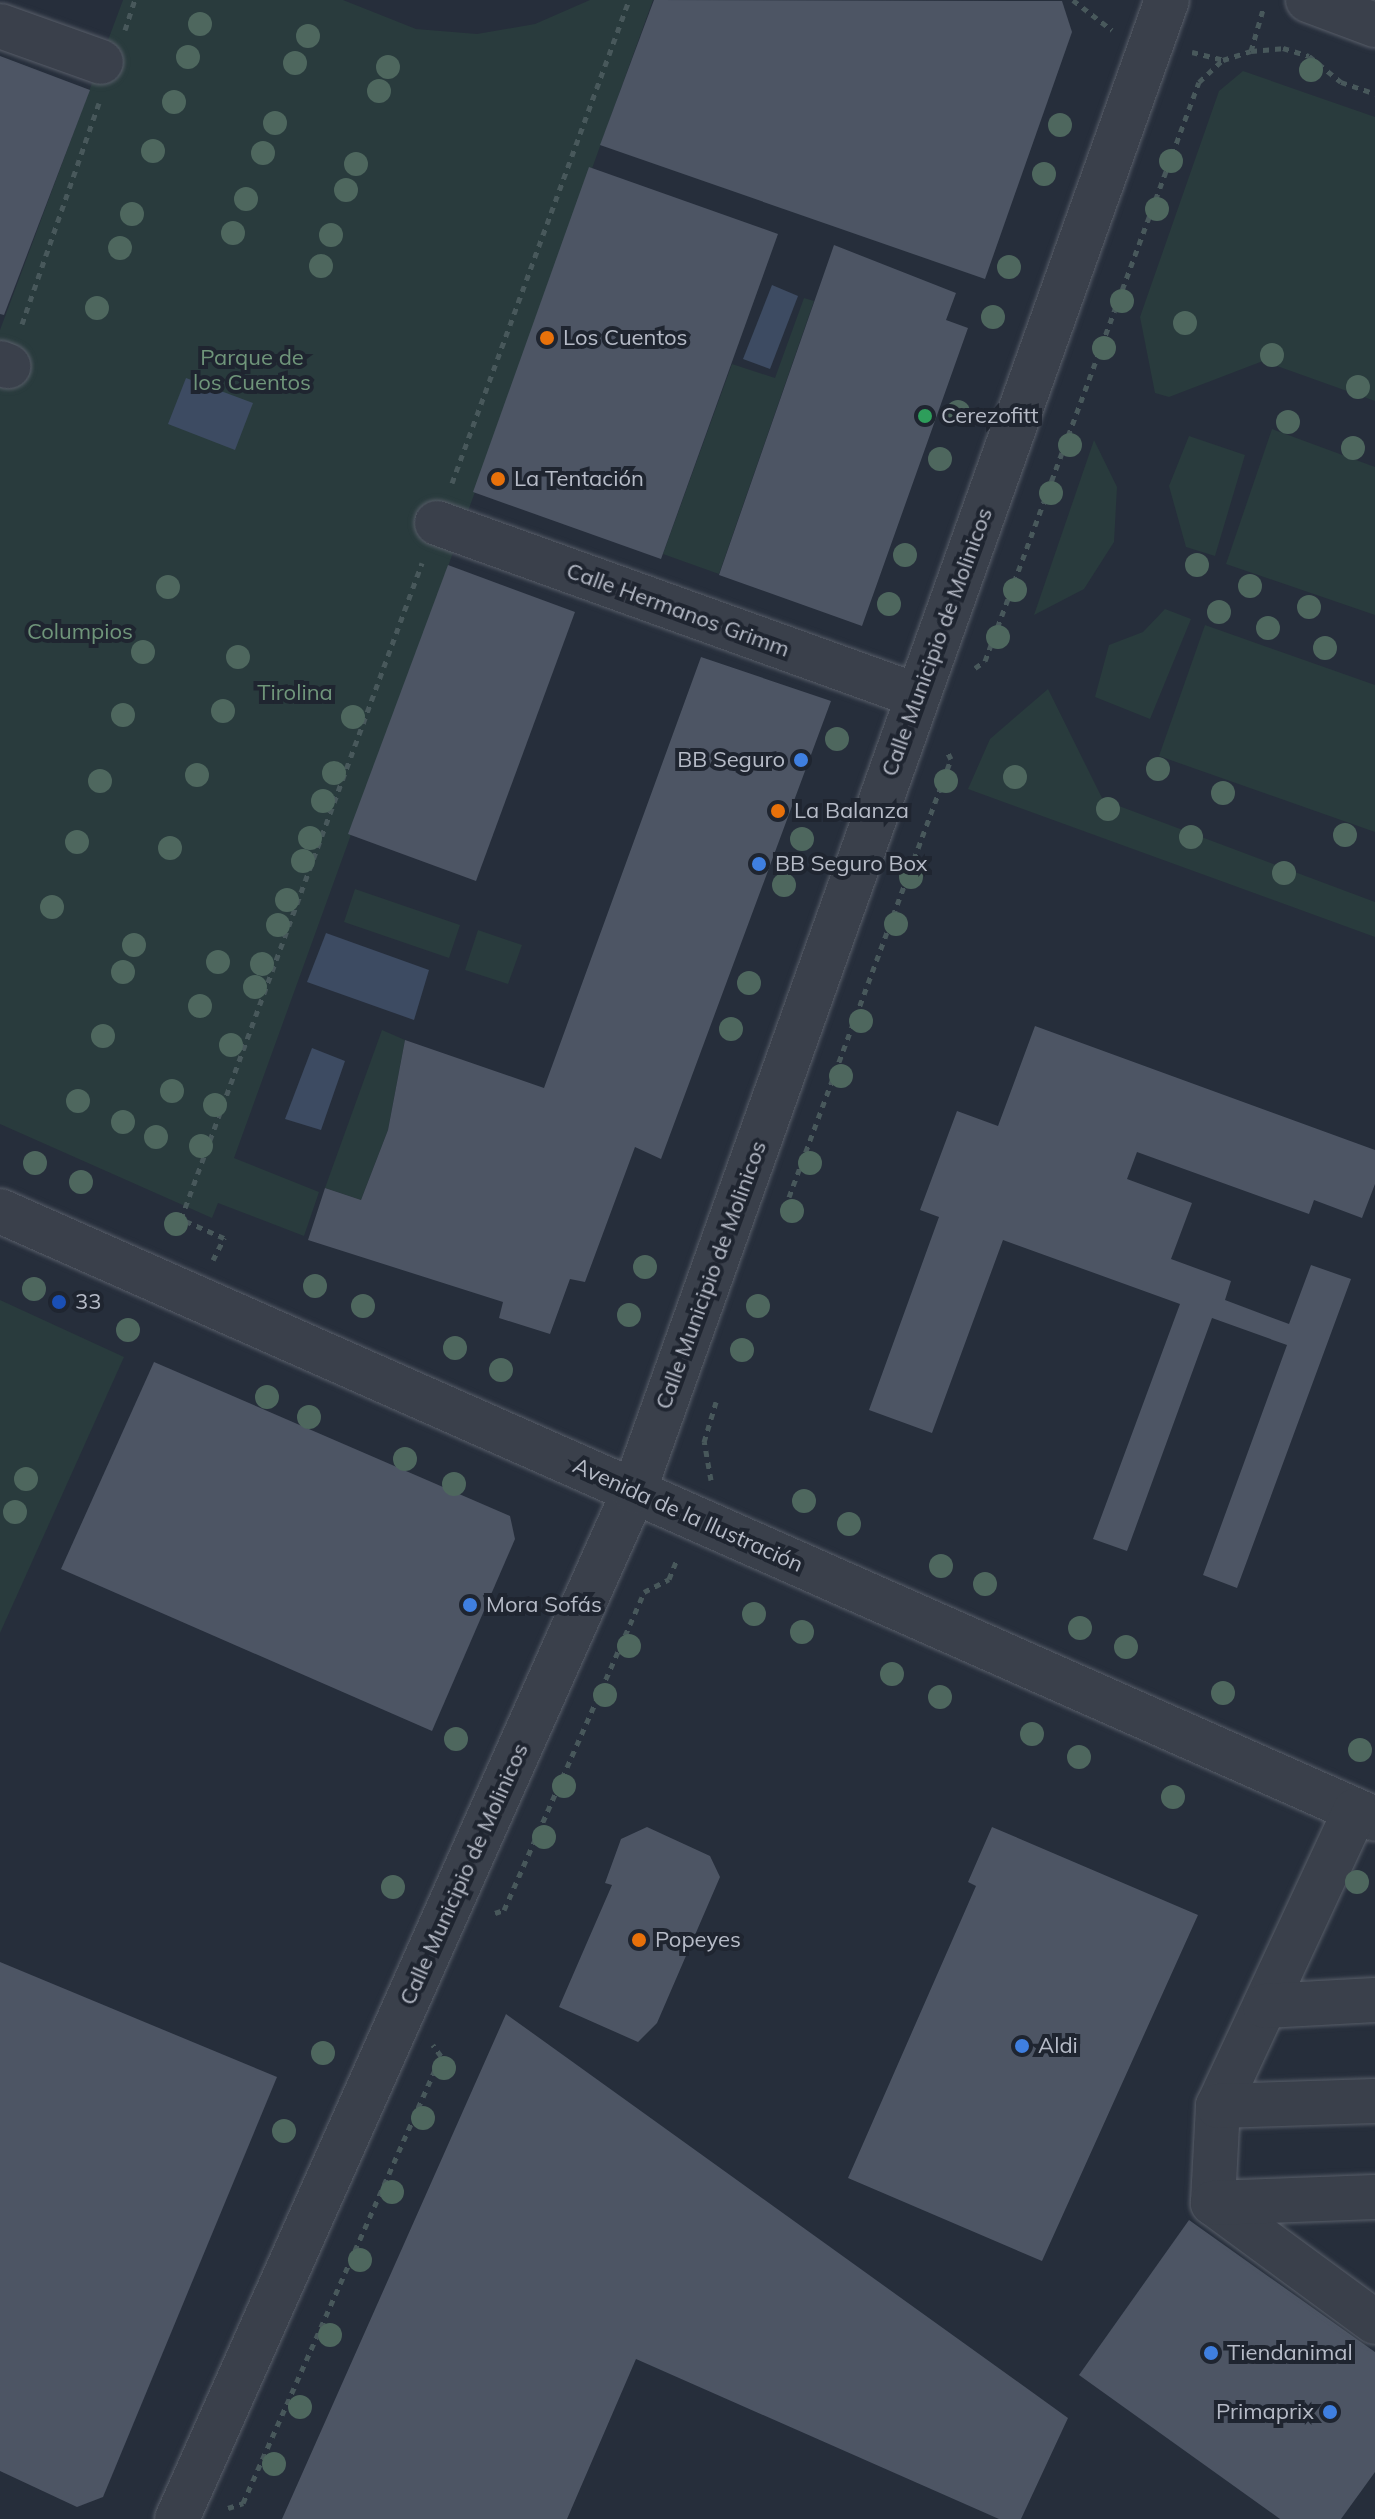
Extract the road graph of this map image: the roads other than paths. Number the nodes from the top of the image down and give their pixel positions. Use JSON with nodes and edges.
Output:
{"nodes":[{"id":1,"x":1167,"y":0,"type":"edge"},
{"id":2,"x":1308,"y":0,"type":"edge"},
{"id":3,"x":1375,"y":25,"type":"edge"},
{"id":4,"x":0,"y":26,"type":"edge"},
{"id":5,"x":108,"y":66,"type":"road end"},
{"id":6,"x":437,"y":523,"type":"road end"},
{"id":7,"x":918,"y":696,"type":"junction"},
{"id":8,"x":0,"y":1211,"type":"edge"},
{"id":9,"x":634,"y":1491,"type":"junction"},
{"id":10,"x":1365,"y":1815,"type":"edge"},
{"id":11,"x":1375,"y":2000,"type":"edge"},
{"id":12,"x":1265,"y":2006,"type":"junction"},
{"id":13,"x":1375,"y":2101,"type":"edge"},
{"id":14,"x":1218,"y":2106,"type":"junction"},
{"id":15,"x":1375,"y":2197,"type":"edge"},
{"id":16,"x":1213,"y":2203,"type":"junction"},
{"id":17,"x":1374,"y":2321,"type":"edge"},
{"id":18,"x":177,"y":2519,"type":"edge"}],
"edges":[{"from":1,"to":7,"type":"street","name":"Calle Municipio de Molinicos"},
{"from":2,"to":3,"type":"street"},
{"from":4,"to":5,"type":"street"},
{"from":6,"to":7,"type":"street","name":"Calle Hermanos Grimm"},
{"from":7,"to":9,"type":"street","name":"Calle Municipio de Molinicos"},
{"from":8,"to":9,"type":"street","name":"Avenida de la Ilustración"},
{"from":9,"to":10,"type":"street","name":"Avenida de la Ilustración"},
{"from":9,"to":18,"type":"street","name":"Calle Municipio de Molinicos"},
{"from":10,"to":12,"type":"street"},
{"from":11,"to":12,"type":"street"},
{"from":12,"to":14,"type":"street"},
{"from":13,"to":14,"type":"street"},
{"from":14,"to":16,"type":"street"},
{"from":15,"to":16,"type":"street"},
{"from":16,"to":17,"type":"street"}]}
